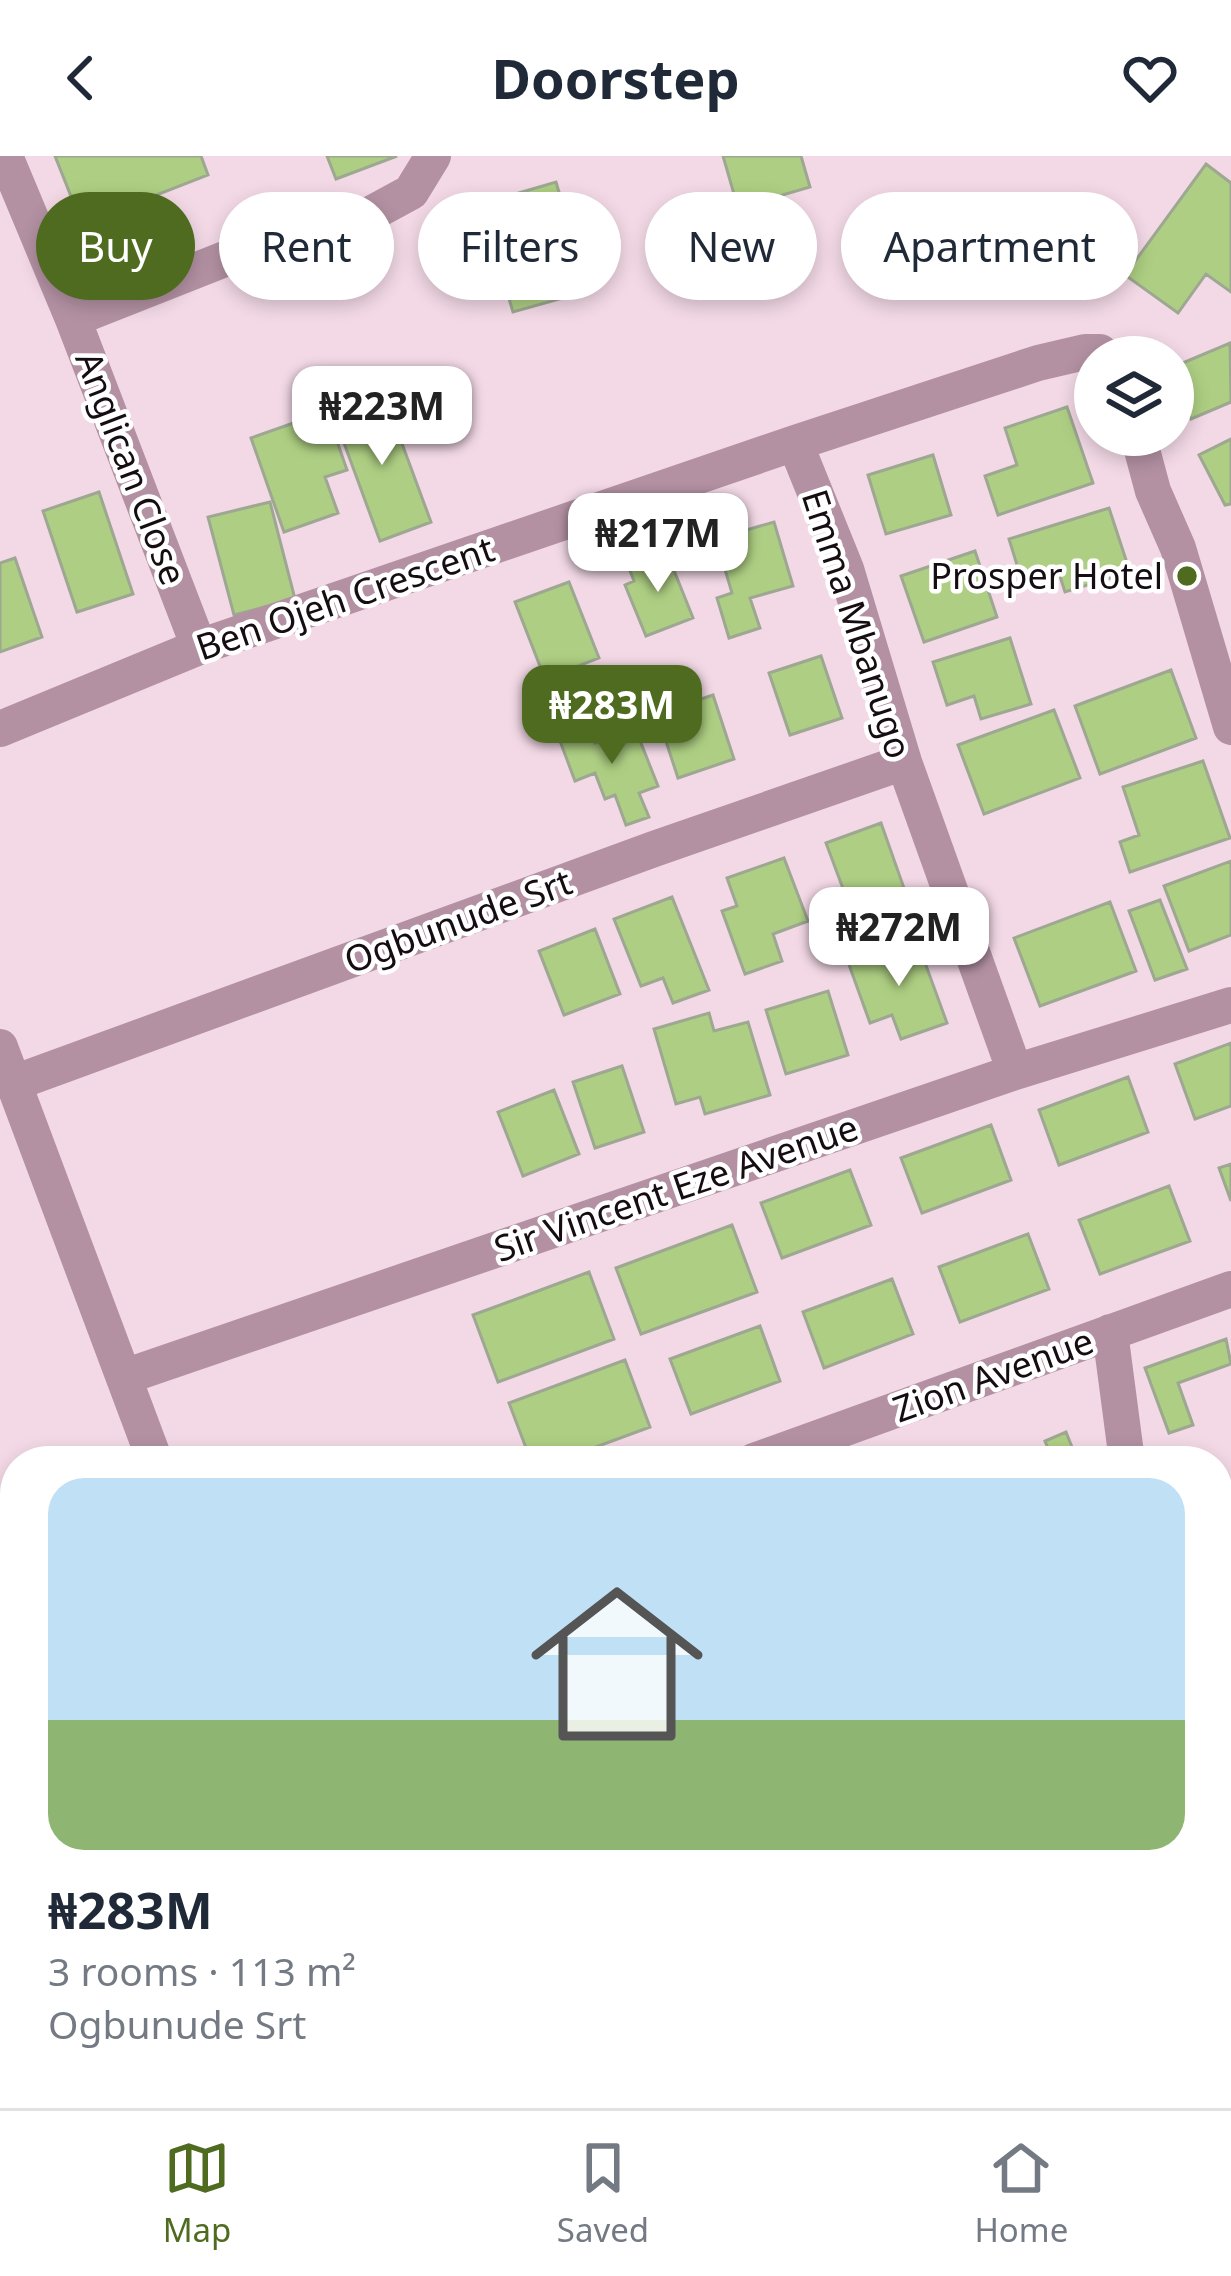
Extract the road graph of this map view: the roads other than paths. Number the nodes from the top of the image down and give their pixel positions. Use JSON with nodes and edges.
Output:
{"nodes":[{"id":1,"x":5,"y":156,"type":"edge"},
{"id":2,"x":433,"y":156,"type":"edge"},
{"id":3,"x":74,"y":319,"type":"junction"},
{"id":4,"x":1074,"y":355,"type":"edge"},
{"id":5,"x":795,"y":443,"type":"junction"},
{"id":6,"x":1145,"y":456,"type":"edge"},
{"id":7,"x":199,"y":647,"type":"junction"},
{"id":8,"x":1224,"y":677,"type":"edge"},
{"id":9,"x":1231,"y":727,"type":"edge"},
{"id":10,"x":0,"y":729,"type":"edge"},
{"id":11,"x":904,"y":762,"type":"junction"},
{"id":12,"x":1231,"y":1005,"type":"edge"},
{"id":13,"x":0,"y":1047,"type":"edge"},
{"id":14,"x":1015,"y":1072,"type":"junction"},
{"id":15,"x":14,"y":1083,"type":"junction"},
{"id":16,"x":1231,"y":1289,"type":"edge"},
{"id":17,"x":1110,"y":1332,"type":"junction"},
{"id":18,"x":124,"y":1377,"type":"junction"},
{"id":19,"x":149,"y":1446,"type":"edge"},
{"id":20,"x":795,"y":1446,"type":"edge"},
{"id":21,"x":1124,"y":1446,"type":"edge"}],
"edges":[{"from":1,"to":3,"type":"street","name":"Anglican Close"},
{"from":2,"to":3,"type":"street"},
{"from":3,"to":7,"type":"street","name":"Anglican Close"},
{"from":4,"to":5,"type":"street","name":"Ben Ojeh Crescent"},
{"from":5,"to":7,"type":"street","name":"Ben Ojeh Crescent"},
{"from":5,"to":11,"type":"street","name":"Emma Mbanugo"},
{"from":6,"to":8,"type":"street"},
{"from":7,"to":10,"type":"street","name":"Ben Ojeh Crescent"},
{"from":8,"to":9,"type":"street"},
{"from":11,"to":14,"type":"street","name":"Emma Mbanugo"},
{"from":11,"to":15,"type":"street","name":"Ogbunude Srt"},
{"from":12,"to":14,"type":"street","name":"Sir Vincent Eze Avenue"},
{"from":13,"to":15,"type":"street"},
{"from":14,"to":18,"type":"street","name":"Sir Vincent Eze Avenue"},
{"from":15,"to":18,"type":"street"},
{"from":16,"to":17,"type":"street","name":"Zion Avenue"},
{"from":17,"to":20,"type":"street","name":"Zion Avenue"},
{"from":17,"to":21,"type":"street"},
{"from":18,"to":19,"type":"street"}]}
